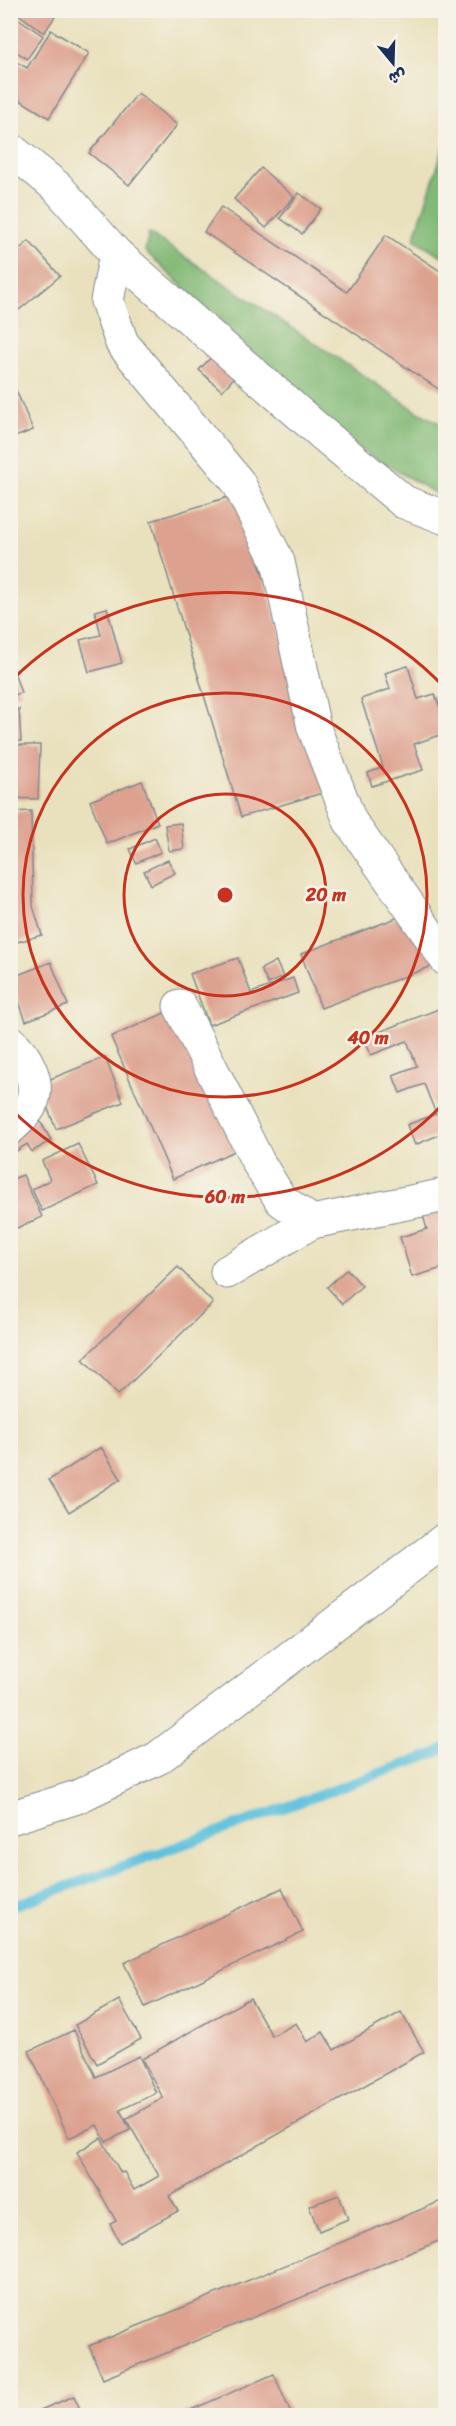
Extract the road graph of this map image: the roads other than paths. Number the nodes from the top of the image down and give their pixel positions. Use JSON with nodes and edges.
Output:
{"nodes":[{"id":1,"x":10,"y":148,"type":"edge"},
{"id":2,"x":116,"y":254,"type":"junction"},
{"id":3,"x":446,"y":518,"type":"edge"},
{"id":4,"x":446,"y":959,"type":"edge"},
{"id":5,"x":180,"y":1006,"type":"dead end"},
{"id":6,"x":10,"y":1042,"type":"edge"},
{"id":7,"x":10,"y":1128,"type":"edge"},
{"id":8,"x":446,"y":1195,"type":"edge"},
{"id":9,"x":312,"y":1222,"type":"junction"},
{"id":10,"x":227,"y":1272,"type":"dead end"},
{"id":11,"x":446,"y":1539,"type":"edge"},
{"id":12,"x":10,"y":1818,"type":"edge"}],
"edges":[{"from":1,"to":2,"type":"street"},
{"from":2,"to":3,"type":"street"},
{"from":2,"to":4,"type":"street"},
{"from":5,"to":9,"type":"street"},
{"from":6,"to":7,"type":"street"},
{"from":8,"to":9,"type":"street"},
{"from":9,"to":10,"type":"street"},
{"from":11,"to":12,"type":"street"}]}
